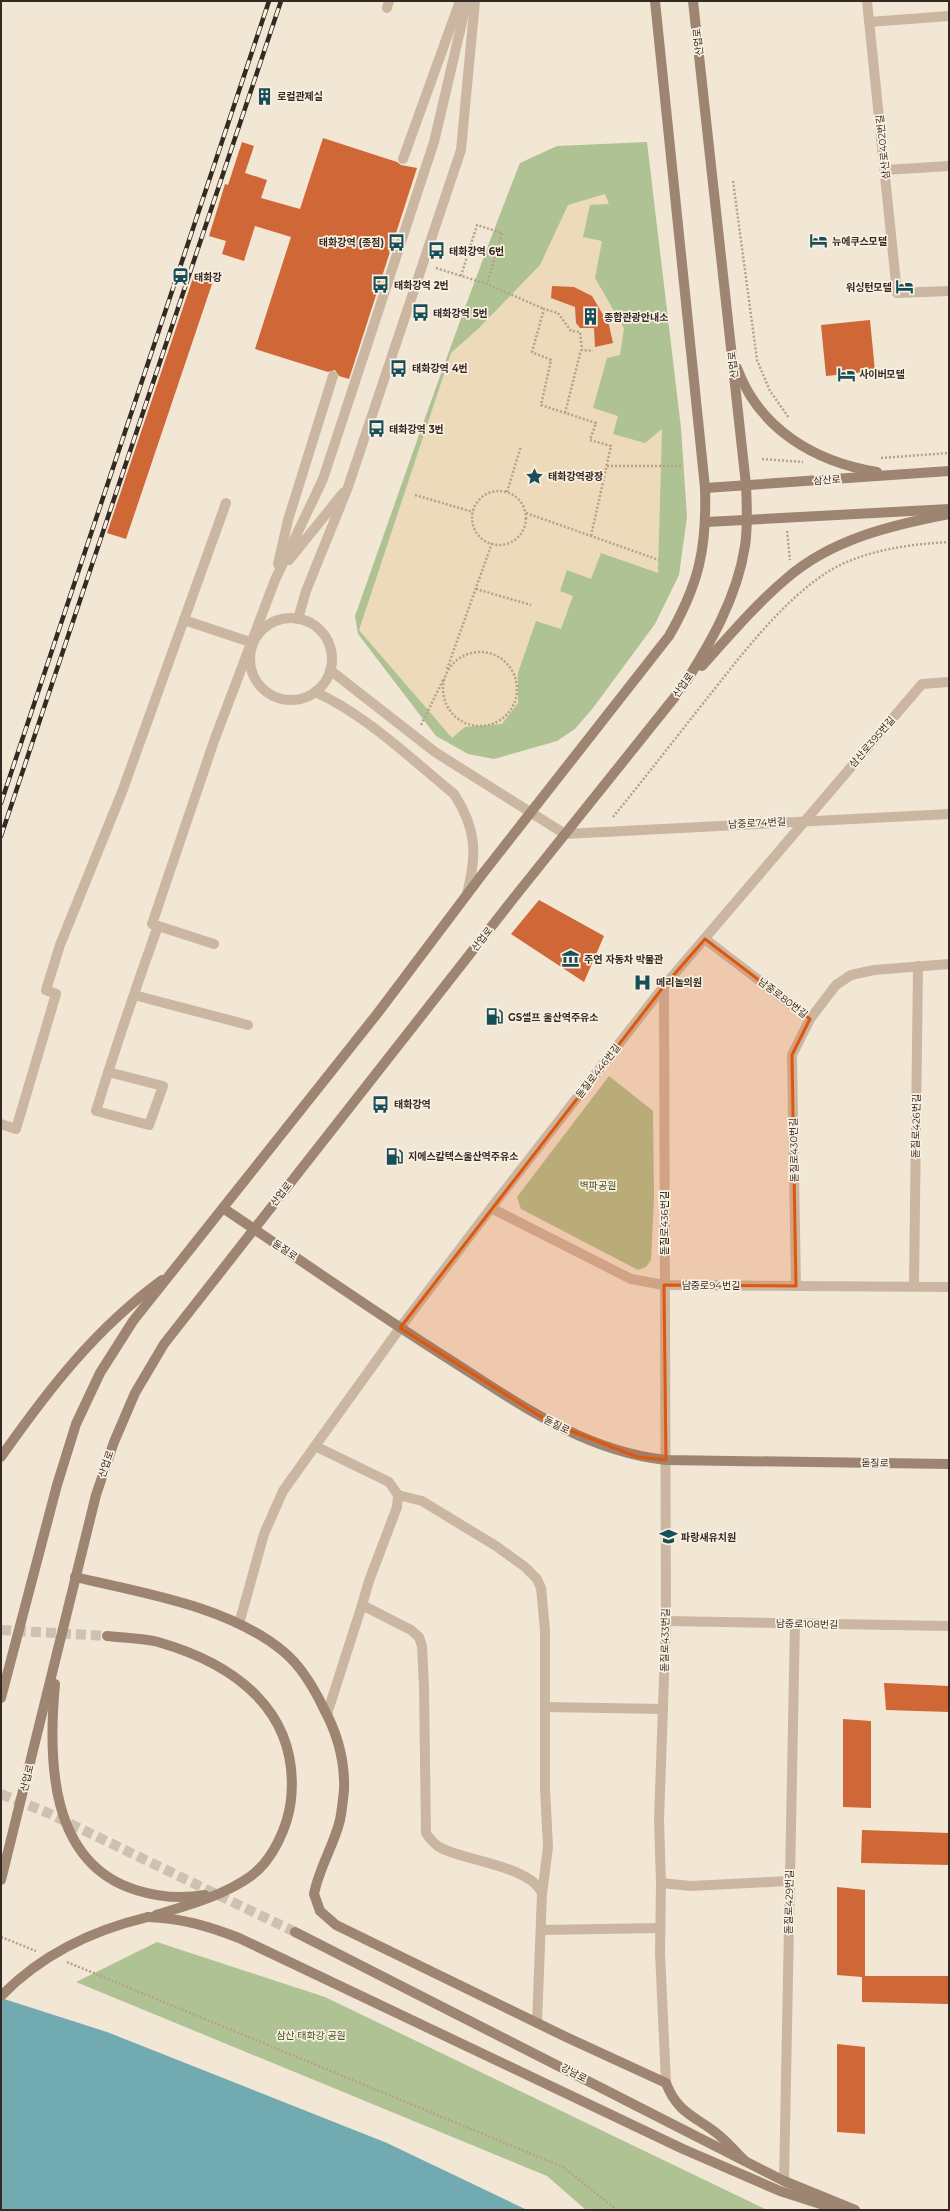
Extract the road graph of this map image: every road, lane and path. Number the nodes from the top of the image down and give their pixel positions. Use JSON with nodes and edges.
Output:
{"nodes":[{"id":1,"x":460,"y":1,"type":"edge"},
{"id":2,"x":467,"y":1,"type":"edge"},
{"id":3,"x":475,"y":1,"type":"edge"},
{"id":4,"x":655,"y":1,"type":"edge"},
{"id":5,"x":693,"y":1,"type":"edge"},
{"id":6,"x":867,"y":1,"type":"edge"},
{"id":7,"x":949,"y":16,"type":"edge"},
{"id":8,"x":869,"y":22,"type":"junction"},
{"id":9,"x":403,"y":160,"type":"dead end"},
{"id":10,"x":949,"y":166,"type":"edge"},
{"id":11,"x":885,"y":170,"type":"junction"},
{"id":12,"x":733,"y":181,"type":"dead end"},
{"id":13,"x":487,"y":284,"type":"junction"},
{"id":14,"x":949,"y":291,"type":"edge"},
{"id":15,"x":544,"y":309,"type":"junction"},
{"id":16,"x":582,"y":350,"type":"junction"},
{"id":17,"x":593,"y":351,"type":"dead end"},
{"id":18,"x":731,"y":354,"type":"junction"},
{"id":19,"x":333,"y":376,"type":"dead end"},
{"id":20,"x":565,"y":413,"type":"junction"},
{"id":21,"x":792,"y":423,"type":"dead end"},
{"id":22,"x":521,"y":446,"type":"dead end"},
{"id":23,"x":949,"y":453,"type":"edge"},
{"id":24,"x":876,"y":457,"type":"dead end"},
{"id":25,"x":762,"y":459,"type":"dead end"},
{"id":26,"x":811,"y":463,"type":"dead end"},
{"id":27,"x":606,"y":466,"type":"junction"},
{"id":28,"x":683,"y":466,"type":"dead end"},
{"id":29,"x":949,"y":472,"type":"edge"},
{"id":30,"x":899,"y":475,"type":"junction"},
{"id":31,"x":746,"y":485,"type":"junction"},
{"id":32,"x":348,"y":487,"type":"junction"},
{"id":33,"x":705,"y":488,"type":"junction"},
{"id":34,"x":507,"y":492,"type":"junction"},
{"id":35,"x":415,"y":495,"type":"dead end"},
{"id":36,"x":226,"y":503,"type":"dead end"},
{"id":37,"x":949,"y":509,"type":"edge"},
{"id":38,"x":473,"y":512,"type":"junction"},
{"id":39,"x":526,"y":513,"type":"junction"},
{"id":40,"x":949,"y":514,"type":"edge"},
{"id":41,"x":747,"y":519,"type":"junction"},
{"id":42,"x":706,"y":522,"type":"junction"},
{"id":43,"x":787,"y":528,"type":"dead end"},
{"id":44,"x":591,"y":536,"type":"junction"},
{"id":45,"x":949,"y":542,"type":"edge"},
{"id":46,"x":492,"y":543,"type":"junction"},
{"id":47,"x":659,"y":560,"type":"dead end"},
{"id":48,"x":790,"y":564,"type":"dead end"},
{"id":49,"x":275,"y":580,"type":"junction"},
{"id":50,"x":476,"y":589,"type":"junction"},
{"id":51,"x":531,"y":605,"type":"dead end"},
{"id":52,"x":298,"y":619,"type":"junction"},
{"id":53,"x":184,"y":620,"type":"junction"},
{"id":54,"x":253,"y":643,"type":"junction"},
{"id":55,"x":330,"y":670,"type":"junction"},
{"id":56,"x":445,"y":676,"type":"junction"},
{"id":57,"x":949,"y":682,"type":"edge"},
{"id":58,"x":682,"y":688,"type":"junction"},
{"id":59,"x":315,"y":692,"type":"junction"},
{"id":60,"x":416,"y":736,"type":"junction"},
{"id":61,"x":531,"y":812,"type":"junction"},
{"id":62,"x":949,"y":814,"type":"edge"},
{"id":63,"x":612,"y":818,"type":"dead end"},
{"id":64,"x":804,"y":821,"type":"junction"},
{"id":65,"x":565,"y":834,"type":"junction"},
{"id":66,"x":467,"y":894,"type":"junction"},
{"id":67,"x":158,"y":926,"type":"junction"},
{"id":68,"x":704,"y":939,"type":"junction"},
{"id":69,"x":214,"y":944,"type":"dead end"},
{"id":70,"x":949,"y":964,"type":"edge"},
{"id":71,"x":918,"y":966,"type":"junction"},
{"id":72,"x":664,"y":986,"type":"junction"},
{"id":73,"x":134,"y":995,"type":"junction"},
{"id":74,"x":810,"y":1019,"type":"junction"},
{"id":75,"x":248,"y":1025,"type":"dead end"},
{"id":76,"x":108,"y":1072,"type":"junction"},
{"id":77,"x":1,"y":1124,"type":"edge"},
{"id":78,"x":223,"y":1208,"type":"junction"},
{"id":79,"x":491,"y":1208,"type":"junction"},
{"id":80,"x":254,"y":1229,"type":"junction"},
{"id":81,"x":173,"y":1271,"type":"junction"},
{"id":82,"x":664,"y":1285,"type":"junction"},
{"id":83,"x":796,"y":1286,"type":"junction"},
{"id":84,"x":914,"y":1286,"type":"junction"},
{"id":85,"x":949,"y":1287,"type":"edge"},
{"id":86,"x":400,"y":1328,"type":"junction"},
{"id":87,"x":315,"y":1446,"type":"junction"},
{"id":88,"x":1,"y":1457,"type":"edge"},
{"id":89,"x":666,"y":1460,"type":"junction"},
{"id":90,"x":949,"y":1464,"type":"edge"},
{"id":91,"x":398,"y":1496,"type":"junction"},
{"id":92,"x":76,"y":1578,"type":"junction"},
{"id":93,"x":362,"y":1605,"type":"junction"},
{"id":94,"x":666,"y":1621,"type":"junction"},
{"id":95,"x":795,"y":1623,"type":"junction"},
{"id":96,"x":239,"y":1624,"type":"junction"},
{"id":97,"x":949,"y":1626,"type":"edge"},
{"id":98,"x":107,"y":1636,"type":"tunnel mouth"},
{"id":99,"x":58,"y":1650,"type":"junction"},
{"id":100,"x":1,"y":1698,"type":"edge"},
{"id":101,"x":545,"y":1707,"type":"junction"},
{"id":102,"x":663,"y":1709,"type":"junction"},
{"id":103,"x":327,"y":1714,"type":"junction"},
{"id":104,"x":1,"y":1880,"type":"edge"},
{"id":105,"x":789,"y":1881,"type":"junction"},
{"id":106,"x":661,"y":1883,"type":"junction"},
{"id":107,"x":228,"y":1889,"type":"junction"},
{"id":108,"x":542,"y":1894,"type":"junction"},
{"id":109,"x":148,"y":1917,"type":"junction"},
{"id":110,"x":660,"y":1928,"type":"junction"},
{"id":111,"x":541,"y":1930,"type":"junction"},
{"id":112,"x":295,"y":1932,"type":"tunnel mouth"},
{"id":113,"x":1,"y":1937,"type":"edge"},
{"id":114,"x":37,"y":1951,"type":"dead end"},
{"id":115,"x":59,"y":1959,"type":"dead end"},
{"id":116,"x":1,"y":1996,"type":"edge"},
{"id":117,"x":537,"y":2023,"type":"junction"},
{"id":118,"x":666,"y":2083,"type":"junction"},
{"id":119,"x":745,"y":2160,"type":"junction"},
{"id":120,"x":784,"y":2181,"type":"junction"},
{"id":121,"x":617,"y":2210,"type":"edge"},
{"id":122,"x":839,"y":2210,"type":"edge"},
{"id":123,"x":855,"y":2210,"type":"edge"}],
"edges":[{"from":1,"to":9,"type":"street"},
{"from":2,"to":49,"type":"street"},
{"from":3,"to":32,"type":"street"},
{"from":4,"to":33,"type":"main road"},
{"from":5,"to":18,"type":"main road","name":"산업로"},
{"from":6,"to":8,"type":"street","name":"삼산로402번길"},
{"from":7,"to":8,"type":"street"},
{"from":8,"to":11,"type":"street","name":"삼산로402번길"},
{"from":10,"to":11,"type":"street"},
{"from":11,"to":14,"type":"street","name":"삼산로402번길"},
{"from":12,"to":21,"type":"path"},
{"from":13,"to":13,"type":"path"},
{"from":13,"to":15,"type":"path"},
{"from":15,"to":16,"type":"path"},
{"from":15,"to":20,"type":"path"},
{"from":16,"to":17,"type":"path"},
{"from":16,"to":20,"type":"path"},
{"from":18,"to":30,"type":"main road"},
{"from":18,"to":31,"type":"main road","name":"산업로"},
{"from":19,"to":49,"type":"street"},
{"from":20,"to":27,"type":"path"},
{"from":22,"to":34,"type":"path"},
{"from":23,"to":24,"type":"path"},
{"from":25,"to":26,"type":"path"},
{"from":27,"to":28,"type":"path"},
{"from":27,"to":44,"type":"path"},
{"from":29,"to":30,"type":"main road","name":"삼산로"},
{"from":30,"to":31,"type":"main road","name":"삼산로"},
{"from":31,"to":33,"type":"main road","name":"삼산로"},
{"from":31,"to":41,"type":"main road","name":"산업로"},
{"from":32,"to":49,"type":"street"},
{"from":32,"to":52,"type":"street"},
{"from":33,"to":42,"type":"main road"},
{"from":34,"to":38,"type":"path"},
{"from":34,"to":39,"type":"path"},
{"from":35,"to":38,"type":"path"},
{"from":36,"to":53,"type":"street"},
{"from":37,"to":41,"type":"main road"},
{"from":38,"to":46,"type":"path"},
{"from":39,"to":44,"type":"path"},
{"from":39,"to":46,"type":"path"},
{"from":40,"to":58,"type":"main road"},
{"from":41,"to":42,"type":"main road"},
{"from":41,"to":58,"type":"main road","name":"산업로"},
{"from":42,"to":61,"type":"main road"},
{"from":43,"to":48,"type":"path"},
{"from":44,"to":47,"type":"path"},
{"from":45,"to":63,"type":"path"},
{"from":46,"to":50,"type":"path"},
{"from":49,"to":54,"type":"street"},
{"from":50,"to":51,"type":"path"},
{"from":50,"to":56,"type":"path"},
{"from":52,"to":54,"type":"street"},
{"from":52,"to":55,"type":"street"},
{"from":53,"to":54,"type":"street"},
{"from":53,"to":77,"type":"street"},
{"from":54,"to":59,"type":"street"},
{"from":54,"to":67,"type":"street"},
{"from":55,"to":59,"type":"street"},
{"from":55,"to":60,"type":"street"},
{"from":56,"to":56,"type":"path"},
{"from":56,"to":60,"type":"path"},
{"from":57,"to":64,"type":"street","name":"삼산로395번길"},
{"from":58,"to":65,"type":"main road","name":"산업로"},
{"from":59,"to":66,"type":"street"},
{"from":60,"to":61,"type":"street"},
{"from":61,"to":65,"type":"street"},
{"from":61,"to":66,"type":"main road"},
{"from":62,"to":64,"type":"street","name":"남중로74번길"},
{"from":64,"to":65,"type":"street","name":"남중로74번길"},
{"from":64,"to":68,"type":"street","name":"돋질로446번길"},
{"from":65,"to":80,"type":"main road","name":"산업로"},
{"from":66,"to":78,"type":"main road"},
{"from":67,"to":69,"type":"street"},
{"from":67,"to":73,"type":"street"},
{"from":68,"to":72,"type":"street","name":"돋질로446번길"},
{"from":68,"to":74,"type":"street","name":"남중로80번길"},
{"from":70,"to":71,"type":"street","name":"남중로80번길"},
{"from":71,"to":74,"type":"street","name":"남중로80번길"},
{"from":71,"to":84,"type":"street","name":"돋질로426번길"},
{"from":72,"to":79,"type":"street","name":"돋질로446번길"},
{"from":72,"to":82,"type":"street","name":"돋질로436번길"},
{"from":73,"to":75,"type":"street"},
{"from":73,"to":76,"type":"street"},
{"from":74,"to":83,"type":"street","name":"돋질로430번길"},
{"from":76,"to":76,"type":"street"},
{"from":78,"to":80,"type":"main road","name":"돋질로"},
{"from":78,"to":81,"type":"main road"},
{"from":79,"to":82,"type":"street","name":"남중로94번길"},
{"from":79,"to":86,"type":"street","name":"돋질로446번길"},
{"from":80,"to":86,"type":"main road","name":"돋질로"},
{"from":80,"to":92,"type":"main road","name":"산업로"},
{"from":81,"to":88,"type":"main road"},
{"from":81,"to":100,"type":"main road"},
{"from":82,"to":83,"type":"street","name":"남중로94번길"},
{"from":82,"to":89,"type":"street","name":"돋질로436번길"},
{"from":83,"to":84,"type":"street","name":"남중로94번길"},
{"from":84,"to":85,"type":"street","name":"남중로94번길"},
{"from":86,"to":87,"type":"street","name":"돋질로446번길"},
{"from":86,"to":89,"type":"main road","name":"돋질로"},
{"from":87,"to":91,"type":"street"},
{"from":87,"to":96,"type":"street","name":"돋질로446번길"},
{"from":89,"to":90,"type":"main road","name":"돋질로"},
{"from":89,"to":94,"type":"street","name":"돋질로433번길"},
{"from":91,"to":93,"type":"street"},
{"from":91,"to":101,"type":"street"},
{"from":92,"to":96,"type":"main road"},
{"from":92,"to":99,"type":"main road","name":"산업로"},
{"from":93,"to":103,"type":"street"},
{"from":93,"to":108,"type":"street"},
{"from":94,"to":95,"type":"street","name":"남중로108번길"},
{"from":94,"to":102,"type":"street","name":"돋질로433번길"},
{"from":95,"to":97,"type":"street","name":"남중로108번길"},
{"from":95,"to":105,"type":"street","name":"돋질로429번길"},
{"from":96,"to":103,"type":"main road"},
{"from":98,"to":107,"type":"main road"},
{"from":99,"to":104,"type":"main road","name":"산업로"},
{"from":99,"to":107,"type":"main road"},
{"from":101,"to":102,"type":"street"},
{"from":101,"to":108,"type":"street"},
{"from":102,"to":106,"type":"street","name":"돋질로433번길"},
{"from":103,"to":117,"type":"main road"},
{"from":105,"to":106,"type":"street"},
{"from":105,"to":120,"type":"street","name":"돋질로429번길"},
{"from":106,"to":110,"type":"street","name":"돋질로433번길"},
{"from":107,"to":109,"type":"main road"},
{"from":108,"to":111,"type":"street"},
{"from":109,"to":116,"type":"main road","bridge":true},
{"from":109,"to":122,"type":"main road"},
{"from":110,"to":111,"type":"street"},
{"from":110,"to":118,"type":"street","name":"돋질로433번길"},
{"from":111,"to":117,"type":"street"},
{"from":112,"to":119,"type":"main road","name":"강남로"},
{"from":113,"to":114,"type":"path"},
{"from":115,"to":121,"type":"path"},
{"from":117,"to":118,"type":"main road"},
{"from":118,"to":119,"type":"main road"},
{"from":119,"to":120,"type":"main road","name":"강남로"},
{"from":120,"to":123,"type":"main road","name":"강남로"}]}
